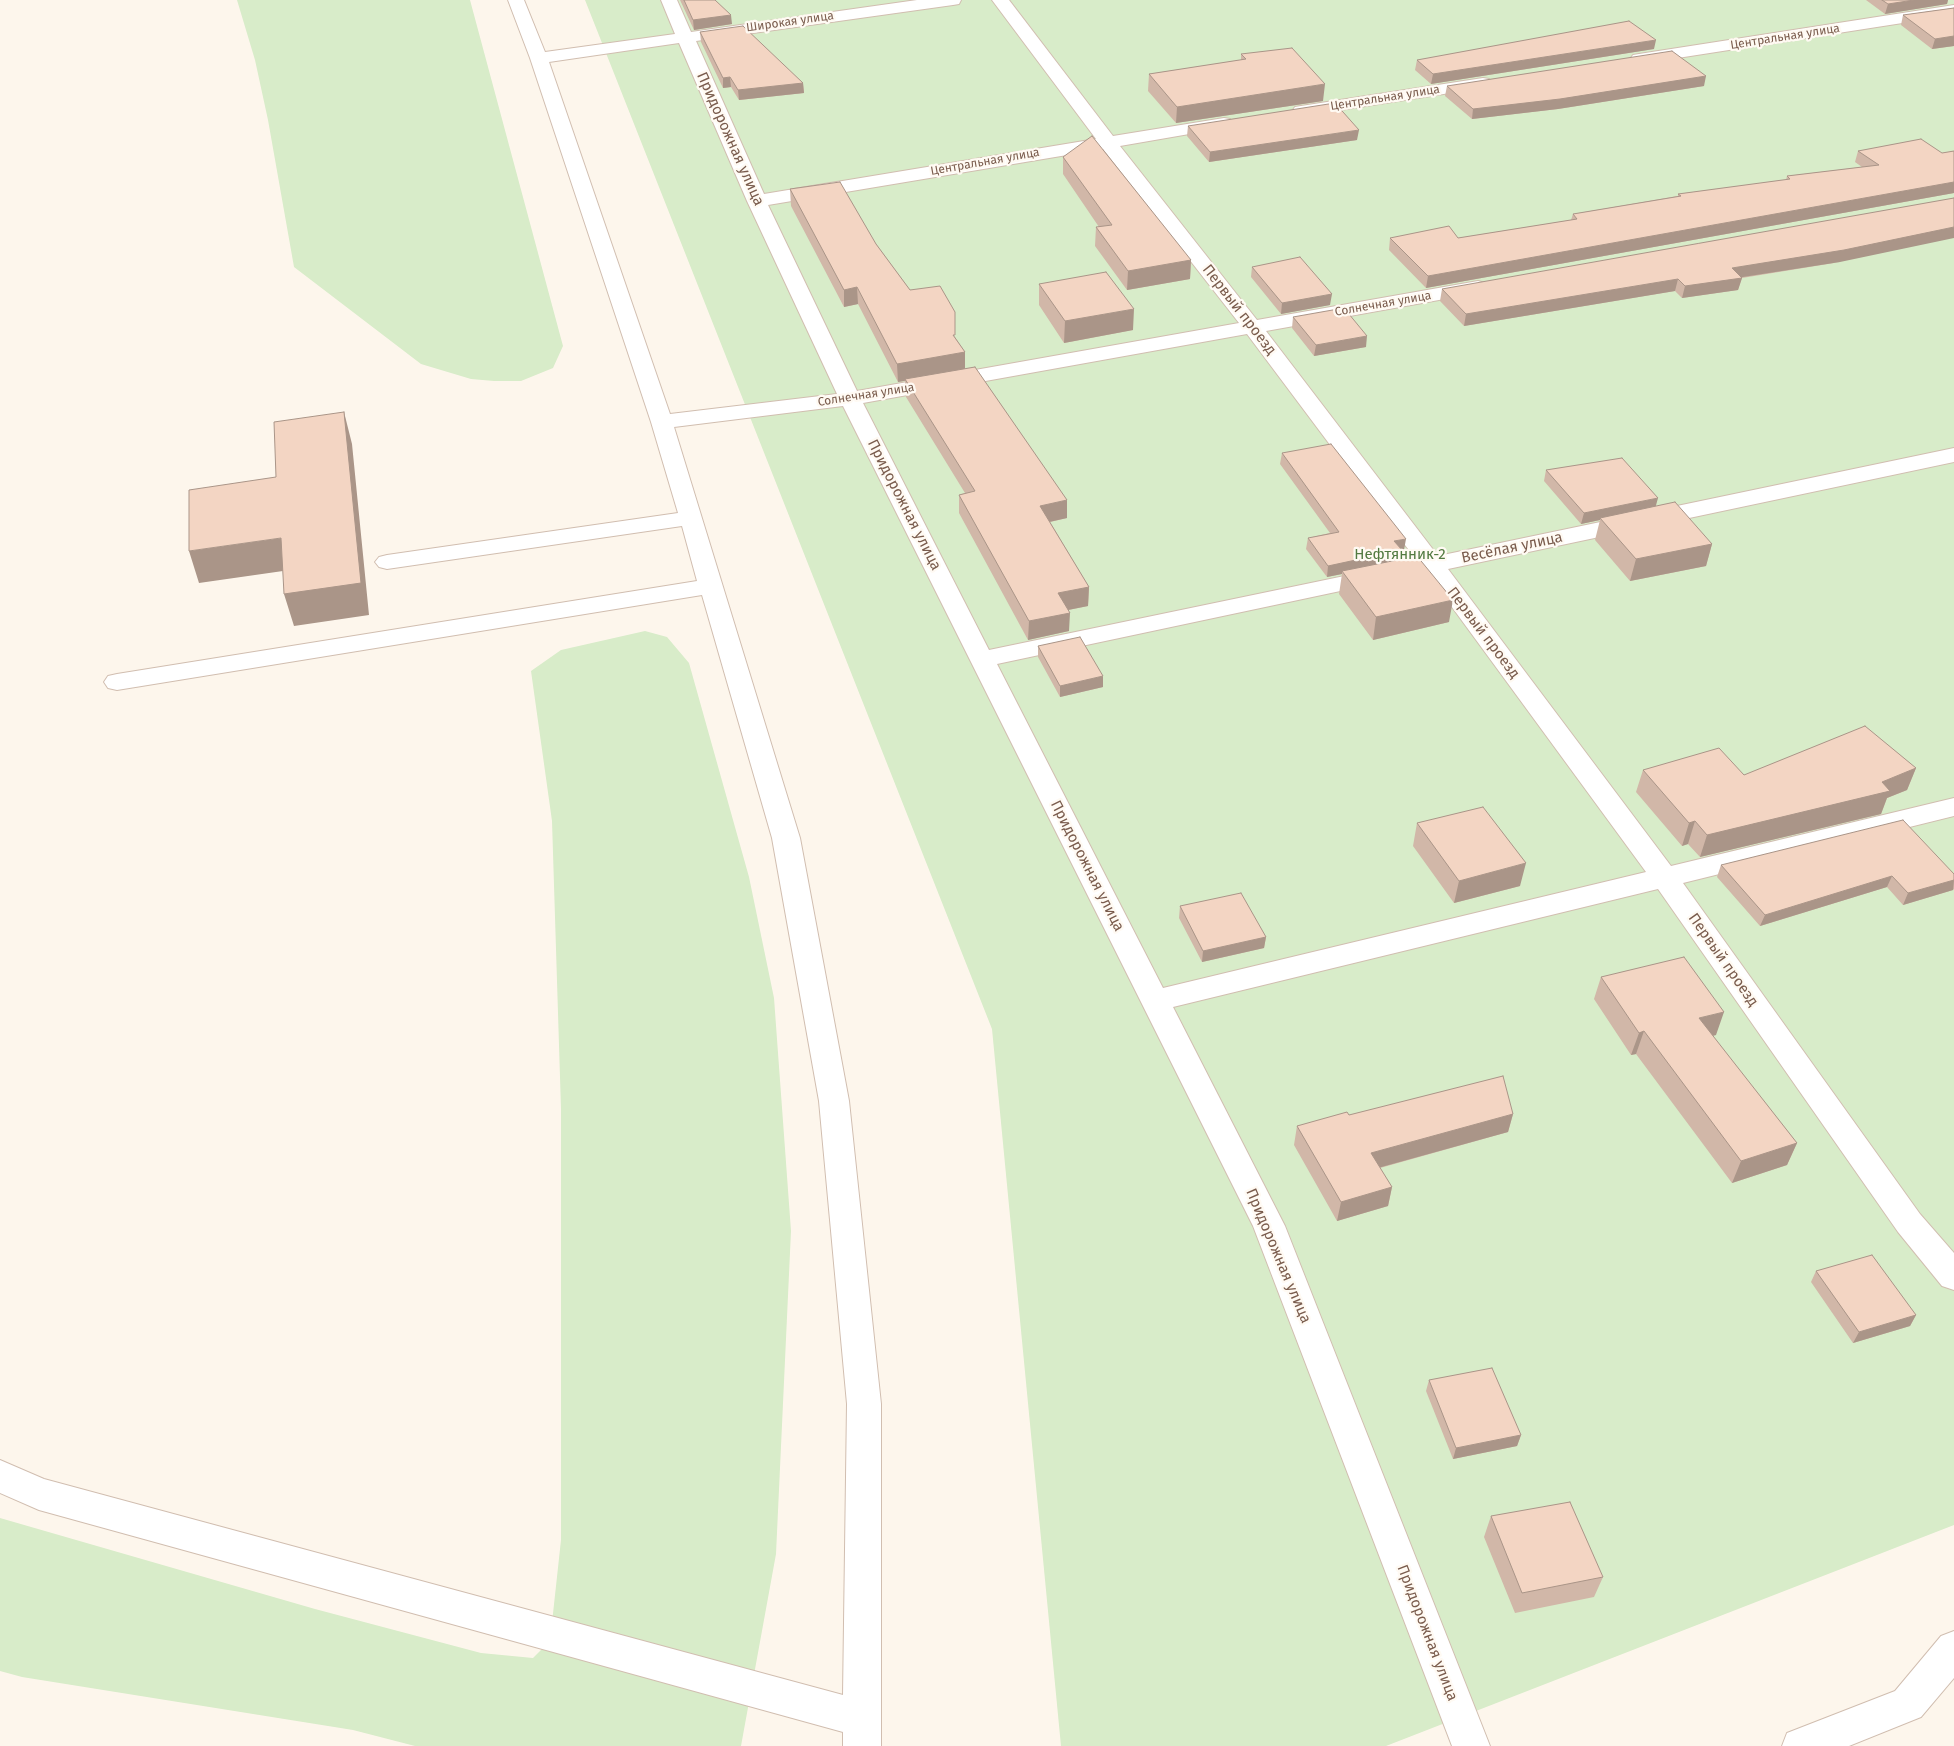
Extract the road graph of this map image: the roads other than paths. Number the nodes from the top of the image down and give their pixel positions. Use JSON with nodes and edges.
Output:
{"nodes":[{"id":1,"x":516,"y":0,"type":"edge"},
{"id":2,"x":669,"y":0,"type":"edge"},
{"id":3,"x":953,"y":0,"type":"edge"},
{"id":4,"x":1000,"y":0,"type":"edge"},
{"id":5,"x":1954,"y":10,"type":"edge"},
{"id":6,"x":684,"y":37,"type":"junction"},
{"id":7,"x":539,"y":58,"type":"junction"},
{"id":8,"x":1619,"y":62,"type":"edge"},
{"id":9,"x":1501,"y":80,"type":"edge"},
{"id":10,"x":1284,"y":114,"type":"edge"},
{"id":11,"x":1245,"y":120,"type":"edge"},
{"id":12,"x":1107,"y":142,"type":"junction"},
{"id":13,"x":757,"y":201,"type":"junction"},
{"id":14,"x":1496,"y":283,"type":"edge"},
{"id":15,"x":1252,"y":327,"type":"junction"},
{"id":16,"x":850,"y":399,"type":"junction"},
{"id":17,"x":662,"y":422,"type":"junction"},
{"id":18,"x":1954,"y":455,"type":"edge"},
{"id":19,"x":691,"y":518,"type":"junction"},
{"id":20,"x":387,"y":562,"type":"dead end"},
{"id":21,"x":1432,"y":564,"type":"junction"},
{"id":22,"x":711,"y":586,"type":"junction"},
{"id":23,"x":982,"y":659,"type":"junction"},
{"id":24,"x":117,"y":682,"type":"dead end"},
{"id":25,"x":1954,"y":807,"type":"edge"},
{"id":26,"x":1665,"y":878,"type":"junction"},
{"id":27,"x":1155,"y":1001,"type":"junction"},
{"id":28,"x":1954,"y":1276,"type":"edge"},
{"id":29,"x":0,"y":1476,"type":"edge"},
{"id":30,"x":1954,"y":1649,"type":"edge"},
{"id":31,"x":862,"y":1732,"type":"edge"},
{"id":32,"x":1471,"y":1746,"type":"edge"},
{"id":33,"x":1801,"y":1746,"type":"edge"}],
"edges":[{"from":1,"to":7,"type":"street"},
{"from":2,"to":6,"type":"street","name":"Придорожная улица"},
{"from":3,"to":6,"type":"street","name":"Широкая улица"},
{"from":4,"to":12,"type":"street","name":"Первый проезд"},
{"from":5,"to":8,"type":"street","name":"Центральная улица"},
{"from":6,"to":7,"type":"street","name":"Широкая улица"},
{"from":6,"to":13,"type":"street","name":"Придорожная улица"},
{"from":7,"to":17,"type":"street"},
{"from":9,"to":10,"type":"street","name":"Центральная улица"},
{"from":11,"to":12,"type":"street","name":"Центральная улица"},
{"from":12,"to":13,"type":"street","name":"Центральная улица"},
{"from":12,"to":15,"type":"street","name":"Первый проезд"},
{"from":13,"to":16,"type":"street","name":"Придорожная улица"},
{"from":14,"to":15,"type":"street","name":"Солнечная улица"},
{"from":15,"to":16,"type":"street","name":"Солнечная улица"},
{"from":15,"to":21,"type":"street","name":"Первый проезд"},
{"from":16,"to":17,"type":"street","name":"Солнечная улица"},
{"from":16,"to":23,"type":"street","name":"Придорожная улица"},
{"from":17,"to":19,"type":"street"},
{"from":18,"to":21,"type":"street","name":"Весёлая улица"},
{"from":19,"to":20,"type":"street"},
{"from":19,"to":22,"type":"street"},
{"from":21,"to":23,"type":"street","name":"Весёлая улица"},
{"from":21,"to":26,"type":"street","name":"Первый проезд"},
{"from":22,"to":24,"type":"street"},
{"from":22,"to":31,"type":"street"},
{"from":23,"to":27,"type":"street","name":"Придорожная улица"},
{"from":25,"to":26,"type":"street"},
{"from":26,"to":27,"type":"street"},
{"from":26,"to":28,"type":"street","name":"Первый проезд"},
{"from":27,"to":32,"type":"street","name":"Придорожная улица"},
{"from":29,"to":31,"type":"street"},
{"from":30,"to":33,"type":"street"}]}
